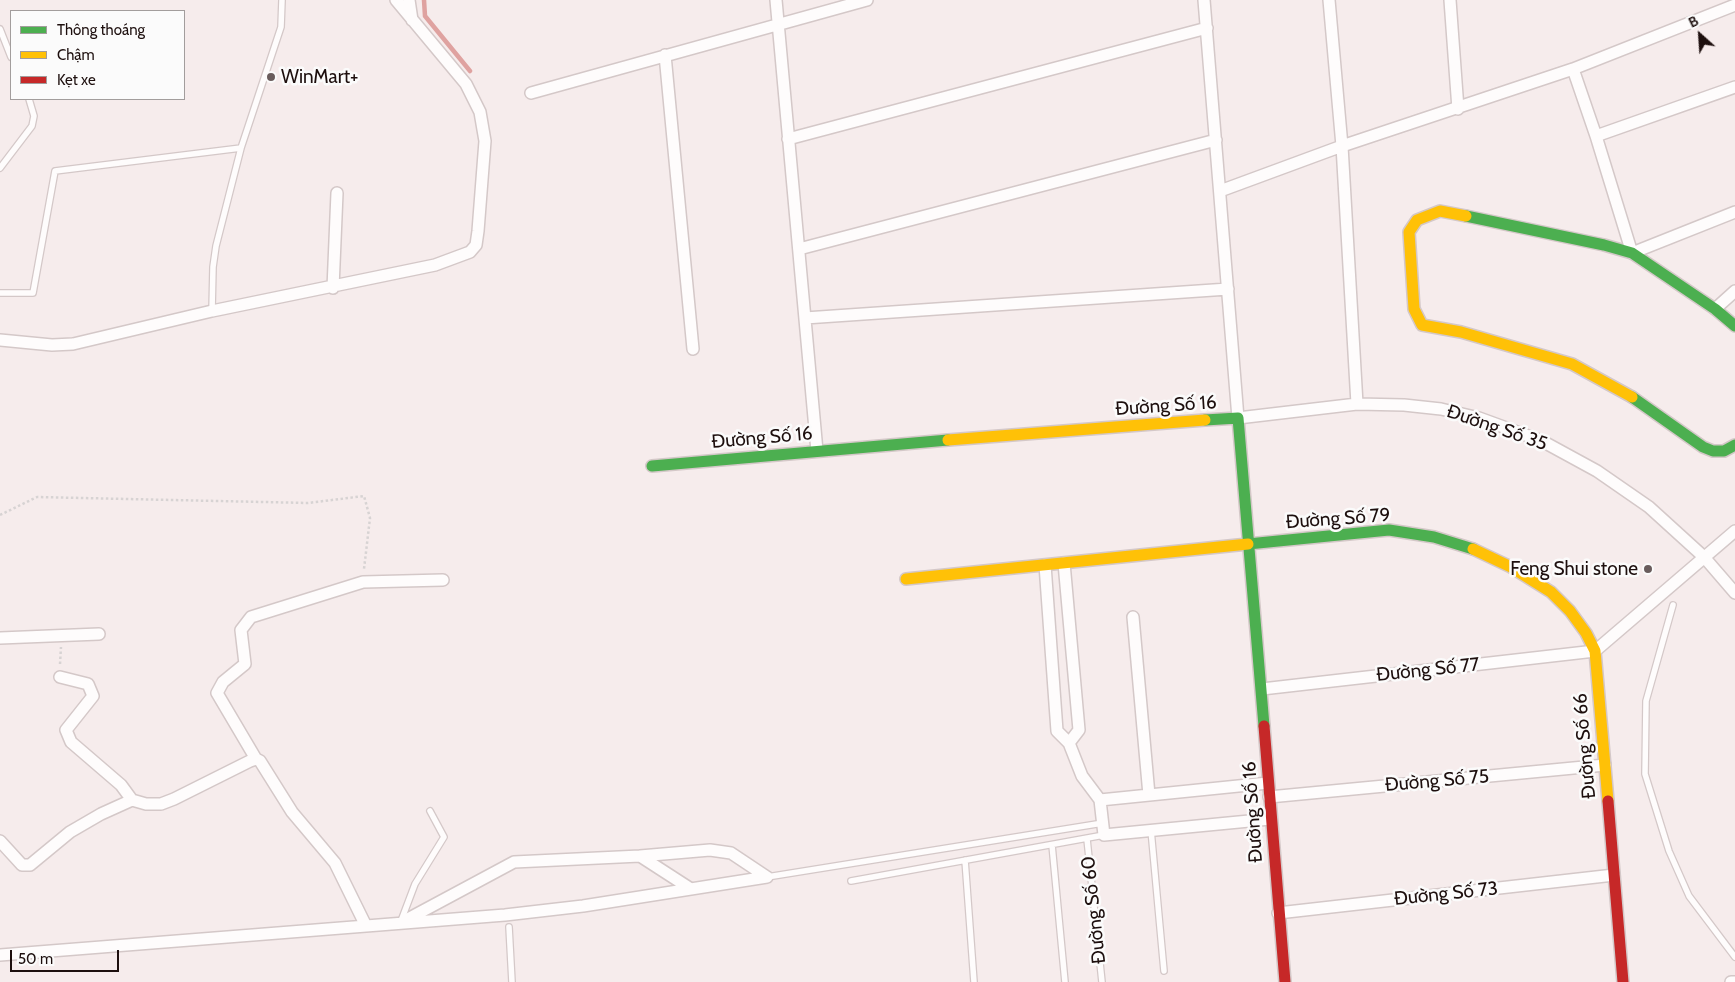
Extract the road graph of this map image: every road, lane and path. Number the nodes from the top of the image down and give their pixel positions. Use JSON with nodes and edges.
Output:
{"nodes":[{"id":1,"x":282,"y":0,"type":"edge"},
{"id":2,"x":396,"y":0,"type":"edge"},
{"id":3,"x":410,"y":0,"type":"edge"},
{"id":4,"x":776,"y":0,"type":"edge"},
{"id":5,"x":867,"y":0,"type":"edge"},
{"id":6,"x":1204,"y":0,"type":"edge"},
{"id":7,"x":1329,"y":0,"type":"edge"},
{"id":8,"x":1450,"y":0,"type":"edge"},
{"id":9,"x":1735,"y":5,"type":"edge"},
{"id":10,"x":412,"y":20,"type":"junction"},
{"id":11,"x":778,"y":24,"type":"junction"},
{"id":12,"x":1207,"y":28,"type":"junction"},
{"id":13,"x":0,"y":29,"type":"edge"},
{"id":14,"x":10,"y":54,"type":"edge"},
{"id":15,"x":665,"y":55,"type":"junction"},
{"id":16,"x":1573,"y":69,"type":"junction"},
{"id":17,"x":1735,"y":87,"type":"edge"},
{"id":18,"x":531,"y":92,"type":"dead end"},
{"id":19,"x":29,"y":100,"type":"edge"},
{"id":20,"x":1458,"y":109,"type":"junction"},
{"id":21,"x":1596,"y":136,"type":"junction"},
{"id":22,"x":788,"y":139,"type":"junction"},
{"id":23,"x":1216,"y":140,"type":"junction"},
{"id":24,"x":1342,"y":146,"type":"junction"},
{"id":25,"x":241,"y":148,"type":"junction"},
{"id":26,"x":0,"y":168,"type":"edge"},
{"id":27,"x":1220,"y":191,"type":"junction"},
{"id":28,"x":337,"y":193,"type":"dead end"},
{"id":29,"x":1735,"y":212,"type":"edge"},
{"id":30,"x":798,"y":249,"type":"junction"},
{"id":31,"x":1632,"y":253,"type":"junction"},
{"id":32,"x":333,"y":288,"type":"junction"},
{"id":33,"x":1228,"y":289,"type":"junction"},
{"id":34,"x":1735,"y":291,"type":"edge"},
{"id":35,"x":0,"y":293,"type":"edge"},
{"id":36,"x":1716,"y":309,"type":"junction"},
{"id":37,"x":212,"y":311,"type":"junction"},
{"id":38,"x":805,"y":318,"type":"junction"},
{"id":39,"x":1735,"y":326,"type":"edge"},
{"id":40,"x":0,"y":340,"type":"edge"},
{"id":41,"x":694,"y":349,"type":"dead end"},
{"id":42,"x":1357,"y":404,"type":"junction"},
{"id":43,"x":1238,"y":418,"type":"junction"},
{"id":44,"x":1735,"y":445,"type":"edge"},
{"id":45,"x":817,"y":450,"type":"junction"},
{"id":46,"x":652,"y":466,"type":"dead end"},
{"id":47,"x":0,"y":515,"type":"edge"},
{"id":48,"x":1735,"y":531,"type":"edge"},
{"id":49,"x":1249,"y":544,"type":"junction"},
{"id":50,"x":1704,"y":557,"type":"junction"},
{"id":51,"x":1064,"y":563,"type":"junction"},
{"id":52,"x":1046,"y":565,"type":"junction"},
{"id":53,"x":906,"y":579,"type":"dead end"},
{"id":54,"x":443,"y":580,"type":"dead end"},
{"id":55,"x":363,"y":582,"type":"junction"},
{"id":56,"x":1735,"y":593,"type":"edge"},
{"id":57,"x":1673,"y":605,"type":"dead end"},
{"id":58,"x":1133,"y":617,"type":"dead end"},
{"id":59,"x":99,"y":634,"type":"dead end"},
{"id":60,"x":61,"y":635,"type":"junction"},
{"id":61,"x":0,"y":638,"type":"edge"},
{"id":62,"x":1595,"y":651,"type":"junction"},
{"id":63,"x":60,"y":677,"type":"joint"},
{"id":64,"x":1262,"y":688,"type":"junction"},
{"id":65,"x":1069,"y":744,"type":"junction"},
{"id":66,"x":256,"y":759,"type":"junction"},
{"id":67,"x":1605,"y":765,"type":"junction"},
{"id":68,"x":1268,"y":782,"type":"junction"},
{"id":69,"x":1149,"y":796,"type":"junction"},
{"id":70,"x":1269,"y":797,"type":"junction"},
{"id":71,"x":132,"y":800,"type":"junction"},
{"id":72,"x":1100,"y":800,"type":"junction"},
{"id":73,"x":430,"y":811,"type":"dead end"},
{"id":74,"x":1270,"y":819,"type":"junction"},
{"id":75,"x":1103,"y":823,"type":"junction"},
{"id":76,"x":1152,"y":830,"type":"junction"},
{"id":77,"x":1104,"y":835,"type":"junction"},
{"id":78,"x":1087,"y":839,"type":"junction"},
{"id":79,"x":0,"y":841,"type":"edge"},
{"id":80,"x":1052,"y":845,"type":"junction"},
{"id":81,"x":640,"y":856,"type":"junction"},
{"id":82,"x":965,"y":860,"type":"junction"},
{"id":83,"x":1614,"y":875,"type":"junction"},
{"id":84,"x":767,"y":877,"type":"junction"},
{"id":85,"x":851,"y":881,"type":"dead end"},
{"id":86,"x":691,"y":889,"type":"junction"},
{"id":87,"x":1278,"y":913,"type":"junction"},
{"id":88,"x":400,"y":923,"type":"junction"},
{"id":89,"x":366,"y":926,"type":"junction"},
{"id":90,"x":509,"y":927,"type":"dead end"},
{"id":91,"x":0,"y":955,"type":"edge"},
{"id":92,"x":1735,"y":957,"type":"edge"},
{"id":93,"x":1164,"y":972,"type":"dead end"},
{"id":94,"x":512,"y":982,"type":"edge"},
{"id":95,"x":974,"y":982,"type":"edge"},
{"id":96,"x":1065,"y":982,"type":"edge"},
{"id":97,"x":1102,"y":982,"type":"edge"},
{"id":98,"x":1285,"y":982,"type":"edge"},
{"id":99,"x":1623,"y":982,"type":"edge"},
{"id":100,"x":1731,"y":982,"type":"edge"},
{"id":101,"x":1735,"y":982,"type":"edge"}],
"edges":[{"from":1,"to":25,"type":"lane"},
{"from":2,"to":10,"type":"street"},
{"from":3,"to":10,"type":"street"},
{"from":4,"to":11,"type":"street"},
{"from":5,"to":11,"type":"street"},
{"from":6,"to":12,"type":"street"},
{"from":7,"to":24,"type":"street"},
{"from":8,"to":20,"type":"street"},
{"from":9,"to":16,"type":"street"},
{"from":10,"to":32,"type":"street"},
{"from":11,"to":15,"type":"street"},
{"from":11,"to":22,"type":"street"},
{"from":12,"to":22,"type":"street"},
{"from":12,"to":23,"type":"street"},
{"from":13,"to":14,"type":"lane"},
{"from":15,"to":18,"type":"street"},
{"from":15,"to":41,"type":"street"},
{"from":16,"to":20,"type":"street"},
{"from":16,"to":21,"type":"street"},
{"from":17,"to":21,"type":"street"},
{"from":19,"to":26,"type":"lane"},
{"from":20,"to":24,"type":"street"},
{"from":21,"to":31,"type":"street"},
{"from":22,"to":30,"type":"street"},
{"from":23,"to":27,"type":"street"},
{"from":23,"to":30,"type":"street"},
{"from":24,"to":27,"type":"street"},
{"from":24,"to":42,"type":"street"},
{"from":25,"to":35,"type":"lane"},
{"from":25,"to":37,"type":"lane"},
{"from":27,"to":33,"type":"street"},
{"from":28,"to":32,"type":"street"},
{"from":29,"to":31,"type":"street"},
{"from":30,"to":38,"type":"street"},
{"from":31,"to":36,"type":"street"},
{"from":31,"to":44,"type":"street"},
{"from":32,"to":37,"type":"street"},
{"from":33,"to":38,"type":"street"},
{"from":33,"to":43,"type":"street"},
{"from":34,"to":36,"type":"street"},
{"from":36,"to":39,"type":"street"},
{"from":37,"to":40,"type":"street"},
{"from":38,"to":45,"type":"street"},
{"from":42,"to":43,"type":"street","name":"Đường Số 35"},
{"from":42,"to":50,"type":"street","name":"Đường Số 35"},
{"from":43,"to":45,"type":"street","name":"Đường Số 16"},
{"from":43,"to":49,"type":"street","name":"Đường Số 16"},
{"from":45,"to":46,"type":"street","name":"Đường Số 16"},
{"from":47,"to":55,"type":"path"},
{"from":48,"to":50,"type":"street"},
{"from":49,"to":51,"type":"street","name":"Đường Số 79"},
{"from":49,"to":62,"type":"street","name":"Đường Số 79"},
{"from":49,"to":64,"type":"street","name":"Đường Số 16"},
{"from":50,"to":56,"type":"street","name":"Đường Số 35"},
{"from":50,"to":62,"type":"street"},
{"from":51,"to":52,"type":"street","name":"Đường Số 79"},
{"from":51,"to":65,"type":"street"},
{"from":52,"to":53,"type":"street","name":"Đường Số 79"},
{"from":52,"to":65,"type":"street"},
{"from":54,"to":55,"type":"street"},
{"from":55,"to":66,"type":"street"},
{"from":57,"to":92,"type":"lane"},
{"from":58,"to":69,"type":"street"},
{"from":59,"to":60,"type":"street"},
{"from":60,"to":61,"type":"street"},
{"from":60,"to":63,"type":"path"},
{"from":62,"to":64,"type":"street","name":"Đường Số 77"},
{"from":62,"to":67,"type":"street","name":"Đường Số 66"},
{"from":63,"to":71,"type":"street"},
{"from":64,"to":68,"type":"street","name":"Đường Số 16"},
{"from":65,"to":72,"type":"street"},
{"from":66,"to":71,"type":"street"},
{"from":66,"to":89,"type":"street"},
{"from":67,"to":70,"type":"street","name":"Đường Số 75"},
{"from":67,"to":83,"type":"street","name":"Đường Số 66"},
{"from":68,"to":69,"type":"street"},
{"from":68,"to":70,"type":"street","name":"Đường Số 16"},
{"from":69,"to":72,"type":"street"},
{"from":70,"to":74,"type":"street","name":"Đường Số 16"},
{"from":71,"to":79,"type":"street"},
{"from":72,"to":75,"type":"street"},
{"from":73,"to":88,"type":"lane"},
{"from":74,"to":76,"type":"street"},
{"from":74,"to":87,"type":"street","name":"Đường Số 16"},
{"from":75,"to":77,"type":"street"},
{"from":75,"to":84,"type":"lane"},
{"from":76,"to":77,"type":"street"},
{"from":76,"to":93,"type":"lane"},
{"from":77,"to":78,"type":"lane"},
{"from":78,"to":80,"type":"lane"},
{"from":78,"to":97,"type":"lane","name":"Đường Số 60"},
{"from":80,"to":82,"type":"lane"},
{"from":80,"to":96,"type":"lane","name":"Đường Số 60"},
{"from":81,"to":84,"type":"street"},
{"from":81,"to":86,"type":"street"},
{"from":81,"to":88,"type":"street"},
{"from":82,"to":85,"type":"lane"},
{"from":82,"to":95,"type":"lane"},
{"from":83,"to":87,"type":"street","name":"Đường Số 73"},
{"from":83,"to":99,"type":"street","name":"Đường Số 66"},
{"from":84,"to":86,"type":"street"},
{"from":86,"to":88,"type":"street"},
{"from":87,"to":98,"type":"street","name":"Đường Số 16"},
{"from":88,"to":89,"type":"street"},
{"from":89,"to":91,"type":"street"},
{"from":90,"to":94,"type":"lane"},
{"from":100,"to":101,"type":"street"}]}
